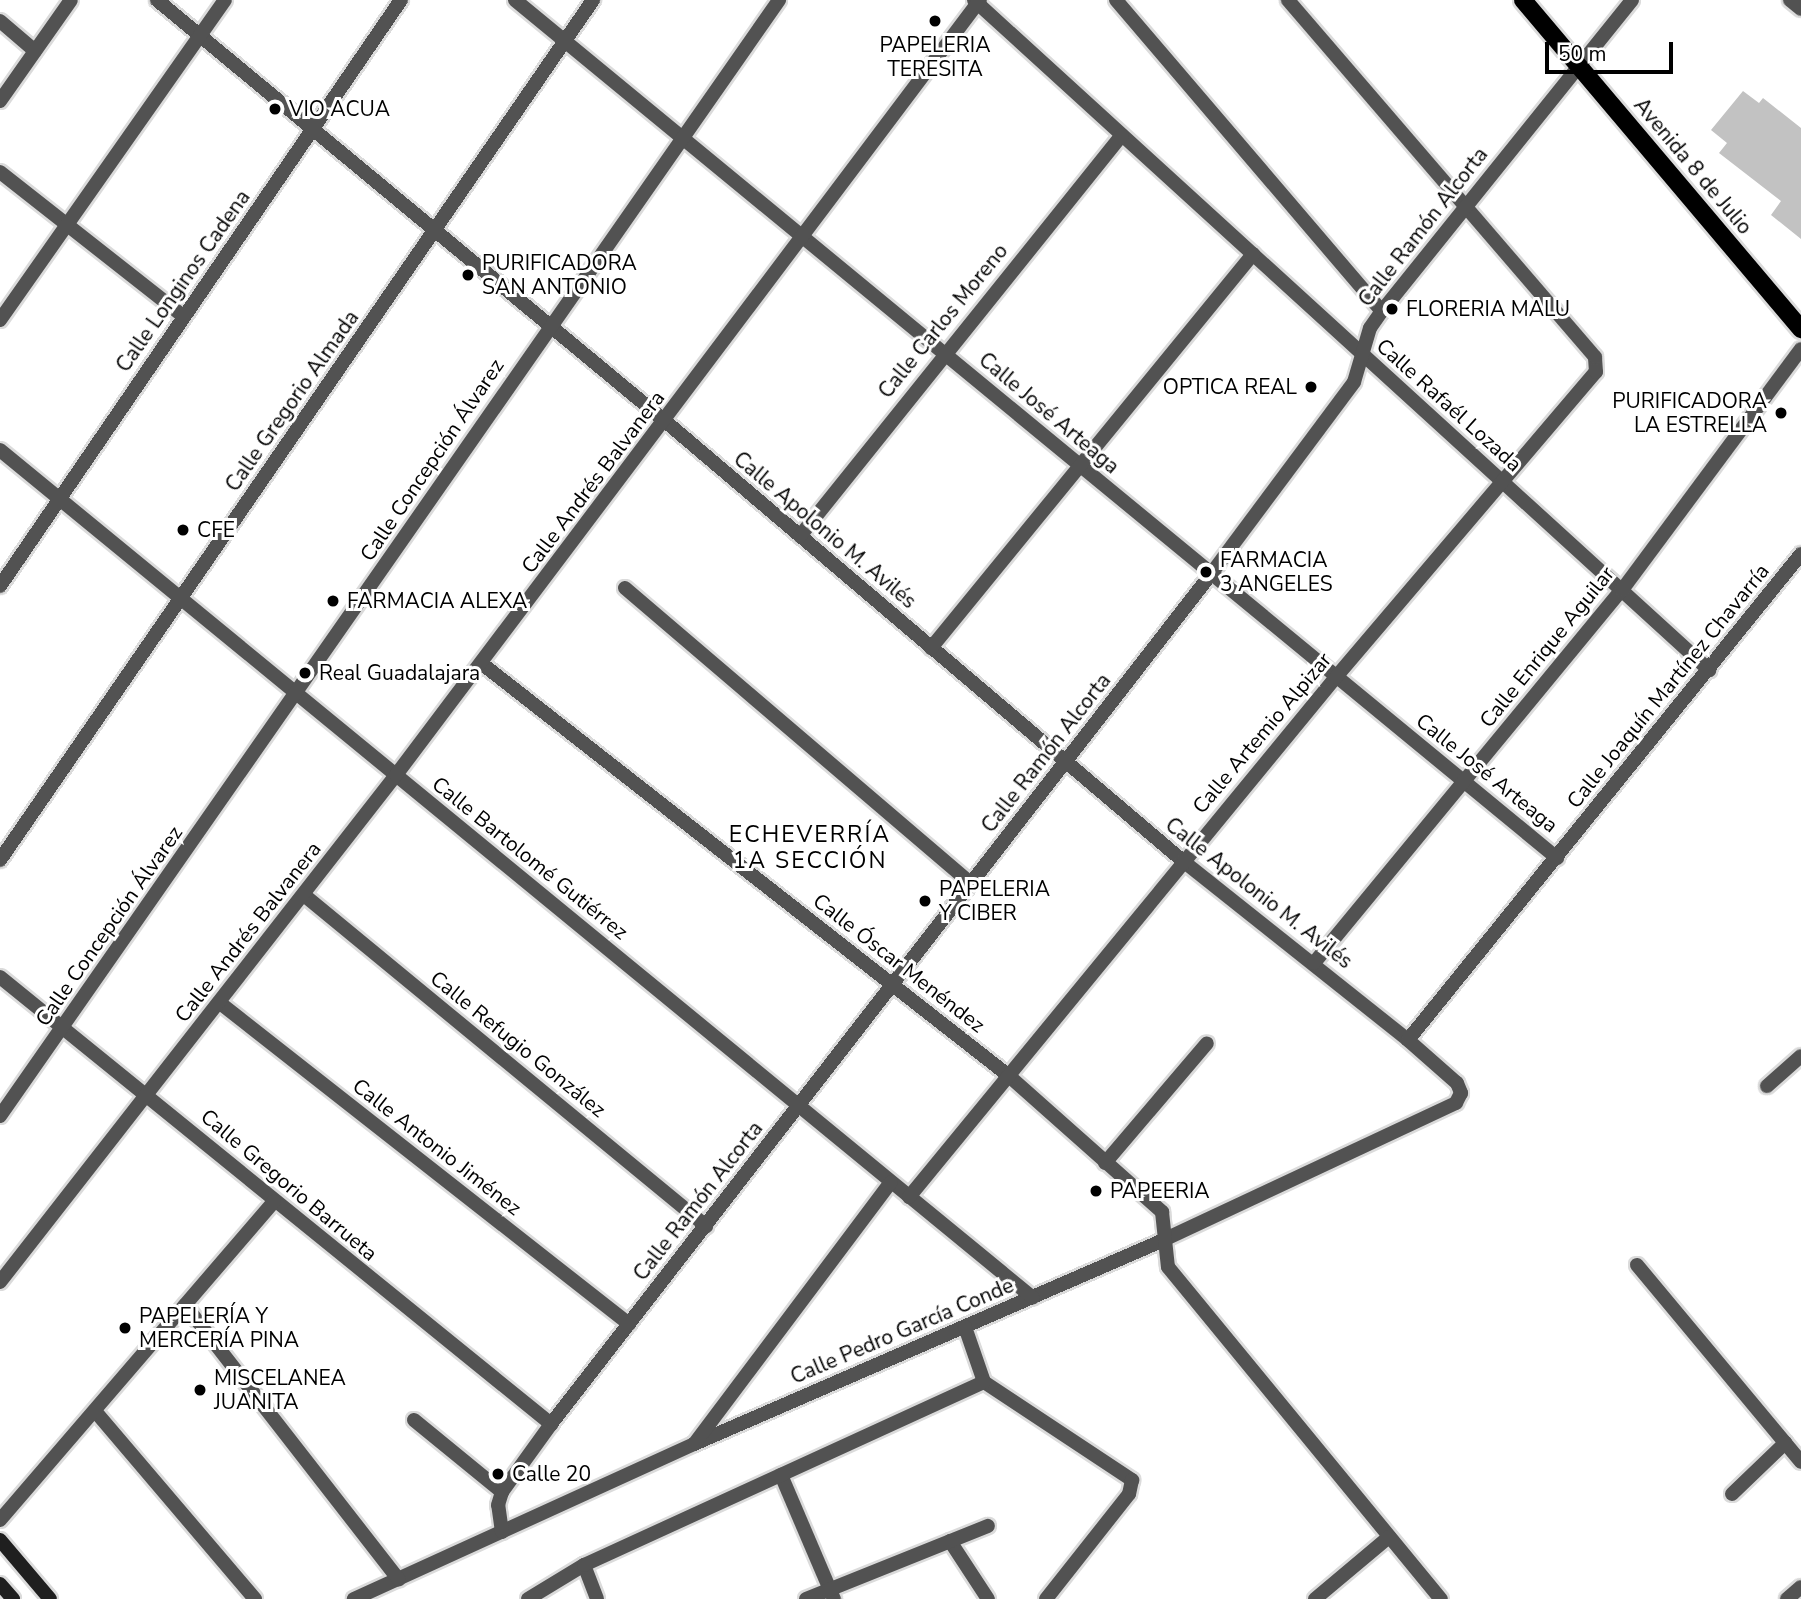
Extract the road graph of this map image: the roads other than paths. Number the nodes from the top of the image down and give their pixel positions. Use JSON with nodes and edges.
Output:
{"nodes":[{"id":1,"x":71,"y":0,"type":"edge"},
{"id":2,"x":157,"y":0,"type":"edge"},
{"id":3,"x":225,"y":0,"type":"edge"},
{"id":4,"x":401,"y":0,"type":"edge"},
{"id":5,"x":515,"y":0,"type":"edge"},
{"id":6,"x":593,"y":0,"type":"edge"},
{"id":7,"x":779,"y":0,"type":"edge"},
{"id":8,"x":1116,"y":0,"type":"edge"},
{"id":9,"x":1288,"y":0,"type":"edge"},
{"id":10,"x":1523,"y":0,"type":"edge"},
{"id":11,"x":1632,"y":0,"type":"edge"},
{"id":12,"x":1790,"y":0,"type":"edge"},
{"id":13,"x":977,"y":1,"type":"edge"},
{"id":14,"x":1801,"y":9,"type":"edge"},
{"id":15,"x":0,"y":21,"type":"edge"},
{"id":16,"x":201,"y":34,"type":"junction"},
{"id":17,"x":565,"y":41,"type":"junction"},
{"id":18,"x":35,"y":51,"type":"junction"},
{"id":19,"x":1578,"y":66,"type":"junction"},
{"id":20,"x":0,"y":101,"type":"edge"},
{"id":21,"x":314,"y":128,"type":"junction"},
{"id":22,"x":1122,"y":135,"type":"junction"},
{"id":23,"x":682,"y":137,"type":"junction"},
{"id":24,"x":0,"y":173,"type":"edge"},
{"id":25,"x":1464,"y":208,"type":"junction"},
{"id":26,"x":66,"y":226,"type":"junction"},
{"id":27,"x":436,"y":230,"type":"junction"},
{"id":28,"x":805,"y":237,"type":"junction"},
{"id":29,"x":1253,"y":254,"type":"junction"},
{"id":30,"x":1382,"y":311,"type":"junction"},
{"id":31,"x":183,"y":316,"type":"junction"},
{"id":32,"x":0,"y":320,"type":"edge"},
{"id":33,"x":550,"y":325,"type":"junction"},
{"id":34,"x":1801,"y":329,"type":"edge"},
{"id":35,"x":1801,"y":349,"type":"edge"},
{"id":36,"x":943,"y":352,"type":"junction"},
{"id":37,"x":1364,"y":355,"type":"junction"},
{"id":38,"x":665,"y":421,"type":"junction"},
{"id":39,"x":0,"y":450,"type":"edge"},
{"id":40,"x":1080,"y":466,"type":"junction"},
{"id":41,"x":1502,"y":481,"type":"junction"},
{"id":42,"x":60,"y":500,"type":"junction"},
{"id":43,"x":800,"y":536,"type":"junction"},
{"id":44,"x":1801,"y":554,"type":"edge"},
{"id":45,"x":1211,"y":575,"type":"junction"},
{"id":46,"x":0,"y":586,"type":"edge"},
{"id":47,"x":625,"y":588,"type":"dead end"},
{"id":48,"x":1622,"y":590,"type":"junction"},
{"id":49,"x":182,"y":600,"type":"junction"},
{"id":50,"x":931,"y":648,"type":"junction"},
{"id":51,"x":481,"y":663,"type":"junction"},
{"id":52,"x":1709,"y":670,"type":"junction"},
{"id":53,"x":1336,"y":677,"type":"junction"},
{"id":54,"x":298,"y":695,"type":"junction"},
{"id":55,"x":1065,"y":763,"type":"junction"},
{"id":56,"x":396,"y":775,"type":"junction"},
{"id":57,"x":1464,"y":782,"type":"junction"},
{"id":58,"x":1557,"y":858,"type":"junction"},
{"id":59,"x":0,"y":860,"type":"edge"},
{"id":60,"x":1183,"y":861,"type":"junction"},
{"id":61,"x":970,"y":883,"type":"junction"},
{"id":62,"x":304,"y":895,"type":"junction"},
{"id":63,"x":1314,"y":963,"type":"junction"},
{"id":64,"x":0,"y":977,"type":"edge"},
{"id":65,"x":893,"y":984,"type":"junction"},
{"id":66,"x":220,"y":1003,"type":"junction"},
{"id":67,"x":62,"y":1028,"type":"junction"},
{"id":68,"x":1408,"y":1040,"type":"junction"},
{"id":69,"x":1207,"y":1043,"type":"dead end"},
{"id":70,"x":1801,"y":1055,"type":"edge"},
{"id":71,"x":1009,"y":1076,"type":"junction"},
{"id":72,"x":1767,"y":1086,"type":"dead end"},
{"id":73,"x":1461,"y":1093,"type":"joint"},
{"id":74,"x":147,"y":1094,"type":"junction"},
{"id":75,"x":798,"y":1106,"type":"junction"},
{"id":76,"x":0,"y":1116,"type":"edge"},
{"id":77,"x":1105,"y":1163,"type":"junction"},
{"id":78,"x":891,"y":1182,"type":"junction"},
{"id":79,"x":909,"y":1197,"type":"junction"},
{"id":80,"x":274,"y":1202,"type":"junction"},
{"id":81,"x":706,"y":1226,"type":"junction"},
{"id":82,"x":1166,"y":1239,"type":"junction"},
{"id":83,"x":1637,"y":1265,"type":"dead end"},
{"id":84,"x":0,"y":1282,"type":"edge"},
{"id":85,"x":1032,"y":1298,"type":"junction"},
{"id":86,"x":185,"y":1306,"type":"junction"},
{"id":87,"x":629,"y":1324,"type":"junction"},
{"id":88,"x":965,"y":1327,"type":"junction"},
{"id":89,"x":984,"y":1382,"type":"junction"},
{"id":90,"x":95,"y":1411,"type":"junction"},
{"id":91,"x":414,"y":1420,"type":"dead end"},
{"id":92,"x":551,"y":1424,"type":"junction"},
{"id":93,"x":1785,"y":1443,"type":"junction"},
{"id":94,"x":694,"y":1444,"type":"junction"},
{"id":95,"x":1801,"y":1462,"type":"edge"},
{"id":96,"x":781,"y":1475,"type":"junction"},
{"id":97,"x":502,"y":1492,"type":"junction"},
{"id":98,"x":1732,"y":1494,"type":"dead end"},
{"id":99,"x":0,"y":1520,"type":"edge"},
{"id":100,"x":988,"y":1526,"type":"dead end"},
{"id":101,"x":502,"y":1532,"type":"junction"},
{"id":102,"x":1389,"y":1537,"type":"junction"},
{"id":103,"x":0,"y":1540,"type":"edge"},
{"id":104,"x":950,"y":1541,"type":"junction"},
{"id":105,"x":584,"y":1565,"type":"junction"},
{"id":106,"x":399,"y":1580,"type":"junction"},
{"id":107,"x":0,"y":1584,"type":"edge"},
{"id":108,"x":1801,"y":1587,"type":"edge"},
{"id":109,"x":832,"y":1594,"type":"edge"},
{"id":110,"x":13,"y":1599,"type":"edge"},
{"id":111,"x":50,"y":1599,"type":"edge"},
{"id":112,"x":255,"y":1599,"type":"edge"},
{"id":113,"x":354,"y":1599,"type":"edge"},
{"id":114,"x":528,"y":1599,"type":"edge"},
{"id":115,"x":597,"y":1599,"type":"edge"},
{"id":116,"x":806,"y":1599,"type":"edge"},
{"id":117,"x":988,"y":1599,"type":"edge"},
{"id":118,"x":1045,"y":1599,"type":"edge"},
{"id":119,"x":1315,"y":1599,"type":"edge"},
{"id":120,"x":1441,"y":1599,"type":"edge"},
{"id":121,"x":1787,"y":1599,"type":"edge"}],
"edges":[{"from":1,"to":18,"type":"street"},
{"from":2,"to":16,"type":"street","name":"Calle Apolonio M. Avilés"},
{"from":3,"to":16,"type":"street"},
{"from":4,"to":21,"type":"street","name":"Calle Longinos Cadena"},
{"from":5,"to":17,"type":"street","name":"Calle José Arteaga"},
{"from":6,"to":17,"type":"street","name":"Calle Gregorio Almada"},
{"from":7,"to":23,"type":"street","name":"Calle Concepción Álvarez"},
{"from":8,"to":30,"type":"street"},
{"from":9,"to":25,"type":"street"},
{"from":10,"to":19,"type":"main road","name":"Avenida 8 de Julio"},
{"from":11,"to":19,"type":"street","name":"Calle Ramón Alcorta"},
{"from":12,"to":14,"type":"street"},
{"from":13,"to":22,"type":"street","name":"Calle Rafaél Lozada"},
{"from":13,"to":28,"type":"street","name":"Calle Andrés Balvanera"},
{"from":15,"to":18,"type":"street"},
{"from":16,"to":21,"type":"street","name":"Calle Apolonio M. Avilés"},
{"from":16,"to":26,"type":"street"},
{"from":17,"to":23,"type":"street","name":"Calle José Arteaga"},
{"from":17,"to":27,"type":"street","name":"Calle Gregorio Almada"},
{"from":18,"to":20,"type":"street"},
{"from":19,"to":25,"type":"street","name":"Calle Ramón Alcorta"},
{"from":19,"to":34,"type":"main road","name":"Avenida 8 de Julio"},
{"from":21,"to":27,"type":"street","name":"Calle Apolonio M. Avilés"},
{"from":21,"to":31,"type":"street","name":"Calle Longinos Cadena"},
{"from":22,"to":29,"type":"street","name":"Calle Rafaél Lozada"},
{"from":22,"to":36,"type":"street","name":"Calle Carlos Moreno"},
{"from":23,"to":28,"type":"street","name":"Calle José Arteaga"},
{"from":23,"to":33,"type":"street","name":"Calle Concepción Álvarez"},
{"from":24,"to":26,"type":"street"},
{"from":25,"to":30,"type":"street","name":"Calle Ramón Alcorta"},
{"from":25,"to":41,"type":"street","name":"Calle Artemio Alpizar"},
{"from":26,"to":31,"type":"street"},
{"from":26,"to":32,"type":"street"},
{"from":27,"to":33,"type":"street","name":"Calle Apolonio M. Avilés"},
{"from":27,"to":49,"type":"street","name":"Calle Gregorio Almada"},
{"from":28,"to":36,"type":"street","name":"Calle José Arteaga"},
{"from":28,"to":38,"type":"street","name":"Calle Andrés Balvanera"},
{"from":29,"to":37,"type":"street","name":"Calle Rafaél Lozada"},
{"from":29,"to":40,"type":"street"},
{"from":30,"to":37,"type":"street","name":"Calle Ramón Alcorta"},
{"from":31,"to":42,"type":"street","name":"Calle Longinos Cadena"},
{"from":33,"to":38,"type":"street","name":"Calle Apolonio M. Avilés"},
{"from":33,"to":54,"type":"street","name":"Calle Concepción Álvarez"},
{"from":35,"to":48,"type":"street","name":"Calle Enrique Aguilar"},
{"from":36,"to":40,"type":"street","name":"Calle José Arteaga"},
{"from":36,"to":43,"type":"street","name":"Calle Carlos Moreno"},
{"from":37,"to":41,"type":"street","name":"Calle Rafaél Lozada"},
{"from":37,"to":45,"type":"street","name":"Calle Ramón Alcorta"},
{"from":38,"to":43,"type":"street","name":"Calle Apolonio M. Avilés"},
{"from":38,"to":51,"type":"street","name":"Calle Andrés Balvanera"},
{"from":39,"to":42,"type":"street","name":"Calle Bartolomé Gutiérrez"},
{"from":40,"to":45,"type":"street","name":"Calle José Arteaga"},
{"from":40,"to":50,"type":"street"},
{"from":41,"to":48,"type":"street","name":"Calle Rafaél Lozada"},
{"from":41,"to":53,"type":"street","name":"Calle Artemio Alpizar"},
{"from":42,"to":46,"type":"street","name":"Calle Longinos Cadena"},
{"from":42,"to":49,"type":"street","name":"Calle Bartolomé Gutiérrez"},
{"from":43,"to":50,"type":"street","name":"Calle Apolonio M. Avilés"},
{"from":44,"to":52,"type":"street","name":"Calle Joaquín Martínez Chavarría"},
{"from":45,"to":53,"type":"street","name":"Calle José Arteaga"},
{"from":45,"to":55,"type":"street","name":"Calle Ramón Alcorta"},
{"from":47,"to":61,"type":"street"},
{"from":48,"to":52,"type":"street","name":"Calle Rafaél Lozada"},
{"from":48,"to":57,"type":"street","name":"Calle Enrique Aguilar"},
{"from":49,"to":54,"type":"street","name":"Calle Bartolomé Gutiérrez"},
{"from":49,"to":59,"type":"street","name":"Calle Gregorio Almada"},
{"from":50,"to":55,"type":"street","name":"Calle Apolonio M. Avilés"},
{"from":51,"to":56,"type":"street","name":"Calle Andrés Balvanera"},
{"from":51,"to":65,"type":"street","name":"Calle Óscar Menéndez"},
{"from":52,"to":58,"type":"street","name":"Calle Joaquín Martínez Chavarría"},
{"from":53,"to":57,"type":"street","name":"Calle José Arteaga"},
{"from":53,"to":60,"type":"street","name":"Calle Artemio Alpizar"},
{"from":54,"to":56,"type":"street","name":"Calle Bartolomé Gutiérrez"},
{"from":54,"to":67,"type":"street","name":"Calle Concepción Álvarez"},
{"from":55,"to":60,"type":"street","name":"Calle Apolonio M. Avilés"},
{"from":55,"to":61,"type":"street","name":"Calle Ramón Alcorta"},
{"from":56,"to":62,"type":"street","name":"Calle Andrés Balvanera"},
{"from":56,"to":75,"type":"street","name":"Calle Bartolomé Gutiérrez"},
{"from":57,"to":58,"type":"street","name":"Calle José Arteaga"},
{"from":57,"to":63,"type":"street","name":"Calle Enrique Aguilar"},
{"from":58,"to":68,"type":"street","name":"Calle Joaquín Martínez Chavarría"},
{"from":60,"to":63,"type":"street","name":"Calle Apolonio M. Avilés"},
{"from":60,"to":71,"type":"street","name":"Calle Artemio Alpizar"},
{"from":61,"to":65,"type":"street","name":"Calle Ramón Alcorta"},
{"from":62,"to":66,"type":"street","name":"Calle Andrés Balvanera"},
{"from":62,"to":81,"type":"street","name":"Calle Refugio González"},
{"from":63,"to":68,"type":"street","name":"Calle Apolonio M. Avilés"},
{"from":64,"to":67,"type":"street","name":"Calle Gregorio Barrueta"},
{"from":65,"to":71,"type":"street","name":"Calle Óscar Menéndez"},
{"from":65,"to":75,"type":"street","name":"Calle Ramón Alcorta"},
{"from":66,"to":74,"type":"street","name":"Calle Andrés Balvanera"},
{"from":66,"to":87,"type":"street","name":"Calle Antonio Jiménez"},
{"from":67,"to":74,"type":"street","name":"Calle Gregorio Barrueta"},
{"from":67,"to":76,"type":"street","name":"Calle Concepción Álvarez"},
{"from":68,"to":73,"type":"street","name":"Calle Apolonio M. Avilés"},
{"from":69,"to":77,"type":"street"},
{"from":70,"to":72,"type":"street"},
{"from":71,"to":77,"type":"street","name":"Calle Óscar Menéndez"},
{"from":71,"to":79,"type":"street","name":"Calle Artemio Alpizar"},
{"from":73,"to":82,"type":"street","name":"Calle Pedro García Conde"},
{"from":74,"to":80,"type":"street","name":"Calle Gregorio Barrueta"},
{"from":74,"to":84,"type":"street","name":"Calle Andrés Balvanera"},
{"from":75,"to":78,"type":"street","name":"Calle Bartolomé Gutiérrez"},
{"from":75,"to":81,"type":"street","name":"Calle Ramón Alcorta"},
{"from":77,"to":82,"type":"street","name":"Calle Óscar Menéndez"},
{"from":78,"to":79,"type":"street","name":"Calle Bartolomé Gutiérrez"},
{"from":78,"to":94,"type":"street"},
{"from":79,"to":85,"type":"street","name":"Calle Bartolomé Gutiérrez"},
{"from":80,"to":86,"type":"street"},
{"from":80,"to":92,"type":"street","name":"Calle Gregorio Barrueta"},
{"from":81,"to":87,"type":"street","name":"Calle Ramón Alcorta"},
{"from":82,"to":85,"type":"street","name":"Calle Pedro García Conde"},
{"from":82,"to":102,"type":"street","name":"Calle Óscar Menéndez"},
{"from":83,"to":93,"type":"street"},
{"from":85,"to":88,"type":"street","name":"Calle Pedro García Conde"},
{"from":86,"to":90,"type":"street"},
{"from":86,"to":106,"type":"street"},
{"from":87,"to":92,"type":"street","name":"Calle Ramón Alcorta"},
{"from":88,"to":89,"type":"street"},
{"from":88,"to":94,"type":"street","name":"Calle Pedro García Conde"},
{"from":89,"to":96,"type":"street"},
{"from":89,"to":118,"type":"street"},
{"from":90,"to":99,"type":"street"},
{"from":90,"to":112,"type":"street"},
{"from":91,"to":97,"type":"street"},
{"from":92,"to":97,"type":"street","name":"Calle Ramón Alcorta"},
{"from":93,"to":95,"type":"street"},
{"from":93,"to":98,"type":"street"},
{"from":94,"to":101,"type":"street","name":"Calle Pedro García Conde"},
{"from":96,"to":105,"type":"street"},
{"from":96,"to":109,"type":"street"},
{"from":97,"to":101,"type":"street"},
{"from":100,"to":104,"type":"street"},
{"from":101,"to":106,"type":"street","name":"Calle Pedro García Conde"},
{"from":102,"to":119,"type":"street"},
{"from":102,"to":120,"type":"street","name":"Calle Óscar Menéndez"},
{"from":103,"to":111,"type":"street"},
{"from":104,"to":109,"type":"street"},
{"from":104,"to":117,"type":"street"},
{"from":105,"to":114,"type":"street"},
{"from":105,"to":115,"type":"street"},
{"from":106,"to":113,"type":"street","name":"Calle Pedro García Conde"},
{"from":107,"to":110,"type":"street"},
{"from":108,"to":121,"type":"street"},
{"from":109,"to":116,"type":"street"}]}
